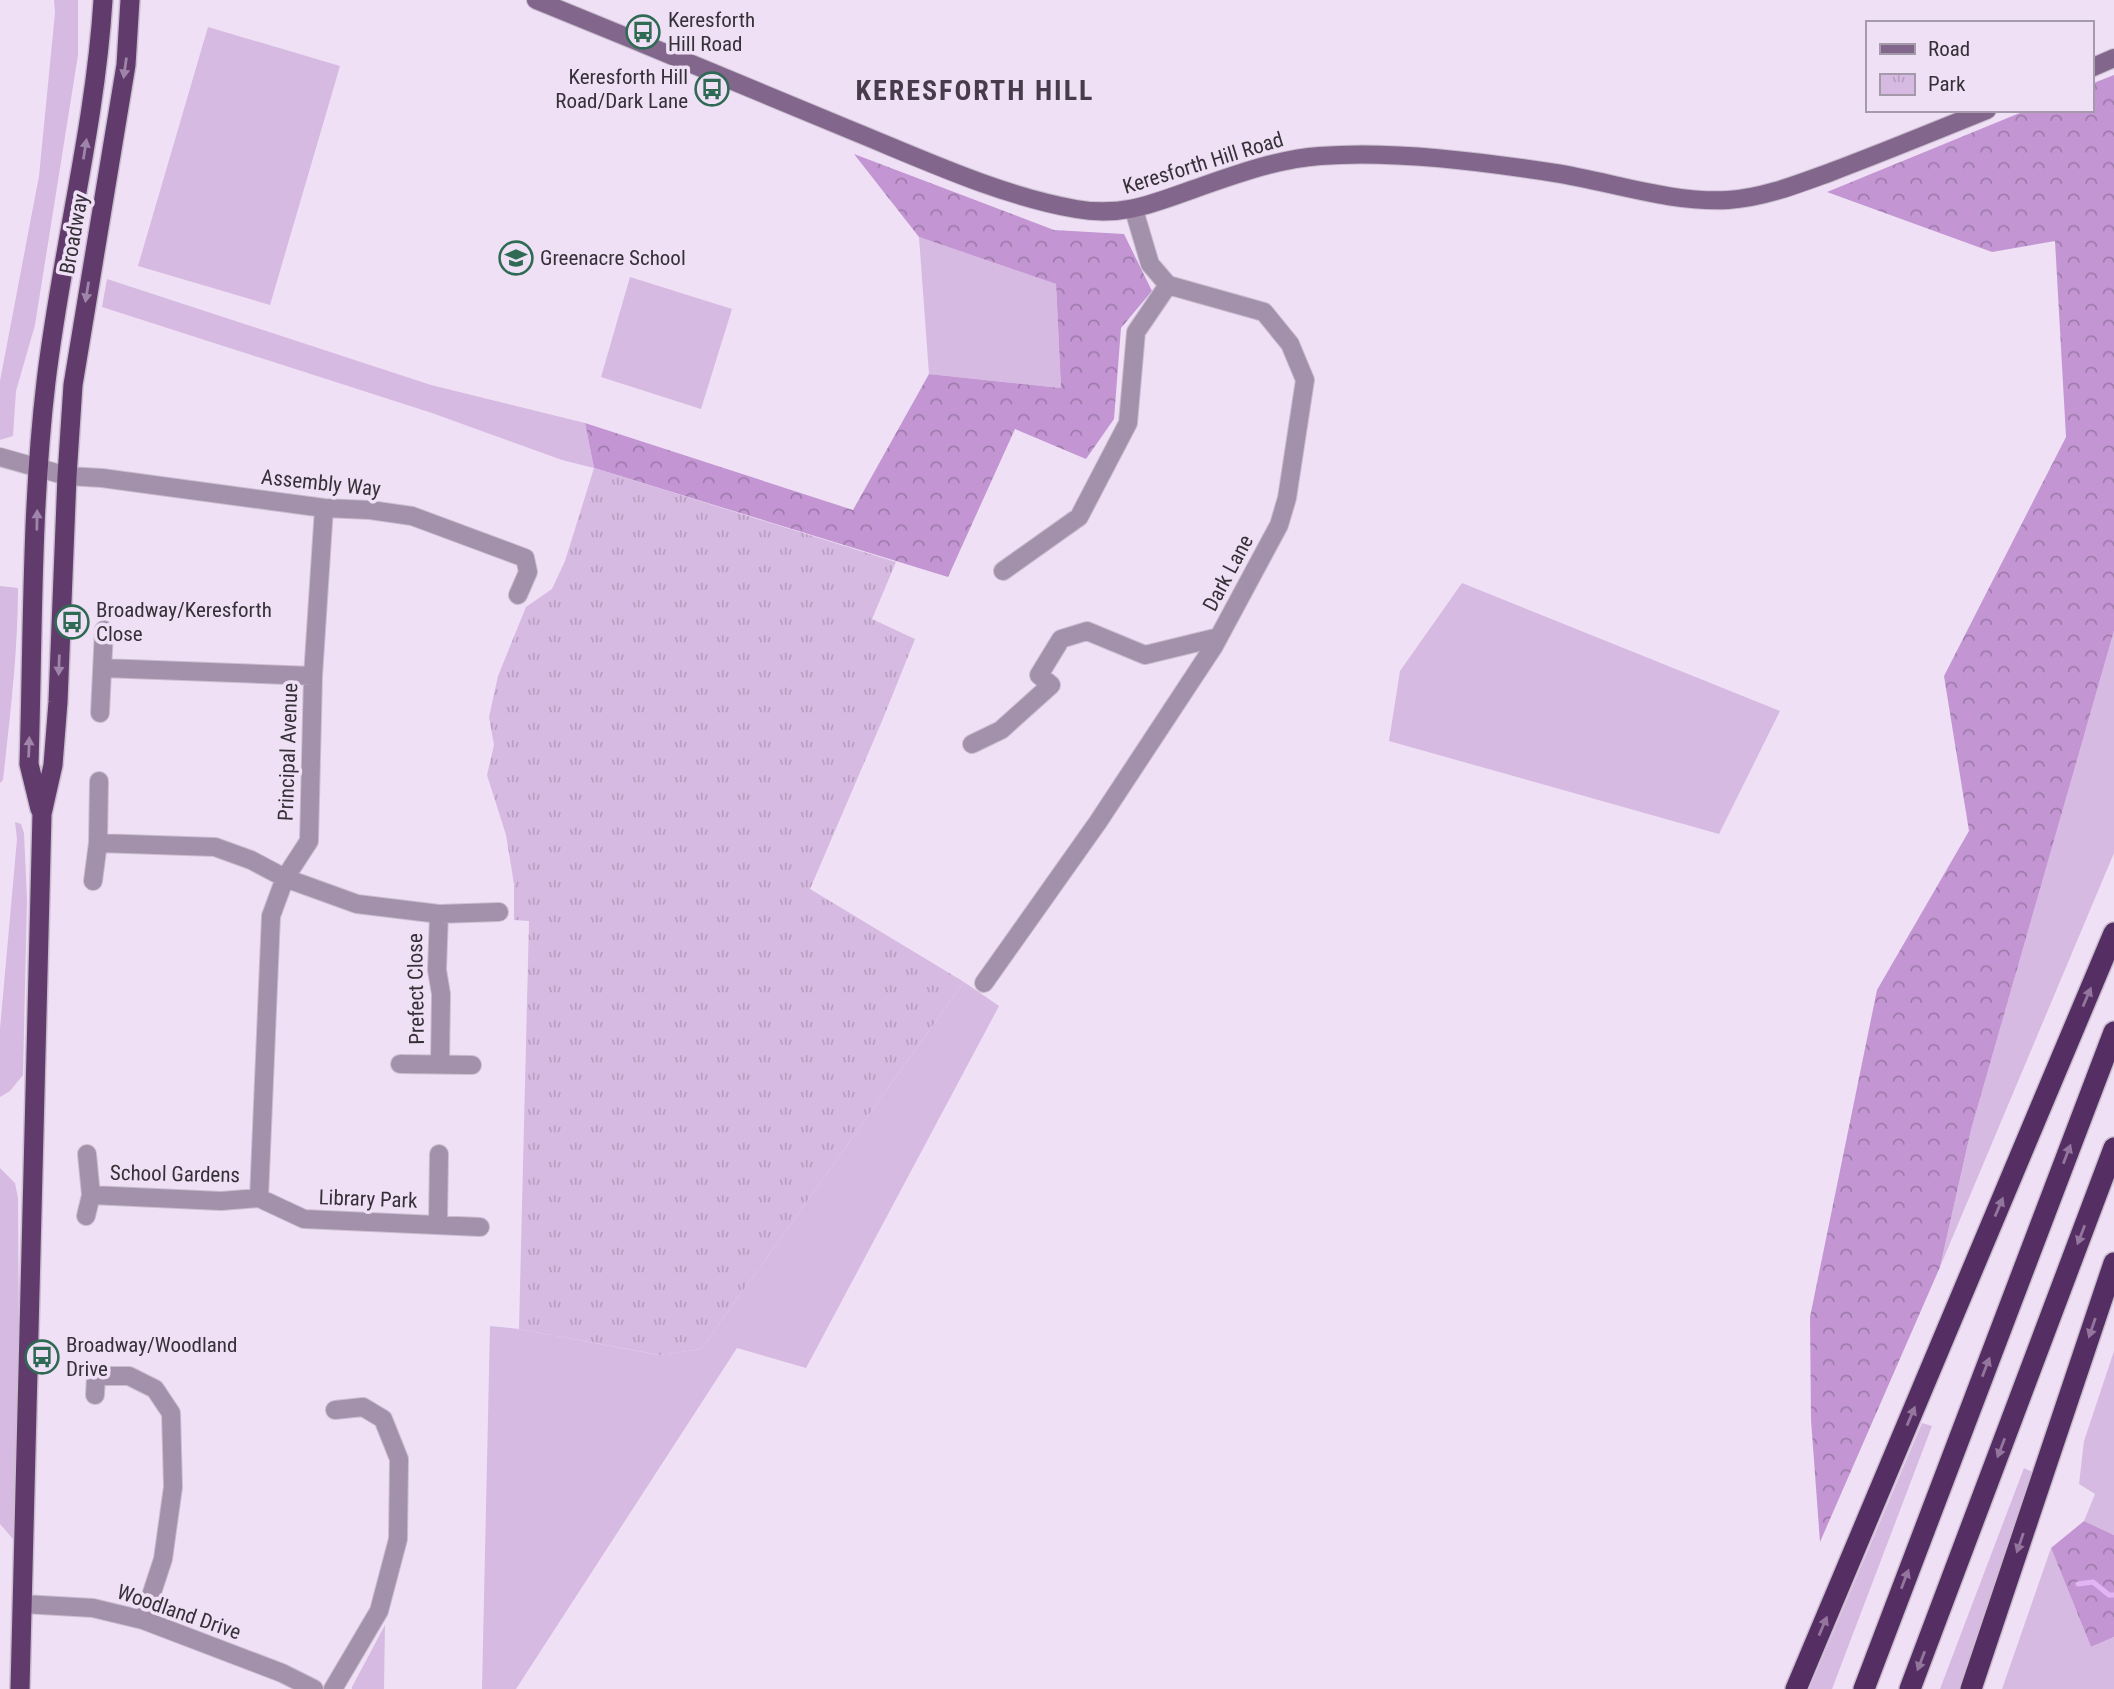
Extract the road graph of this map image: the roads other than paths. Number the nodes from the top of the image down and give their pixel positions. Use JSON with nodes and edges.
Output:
{"nodes":[{"id":1,"x":103,"y":0,"type":"edge"},
{"id":2,"x":130,"y":0,"type":"edge"},
{"id":3,"x":536,"y":0,"type":"edge"},
{"id":4,"x":2114,"y":58,"type":"edge"},
{"id":5,"x":2093,"y":67,"type":"edge"},
{"id":6,"x":1982,"y":112,"type":"edge"},
{"id":7,"x":1134,"y":210,"type":"junction"},
{"id":8,"x":1168,"y":285,"type":"junction"},
{"id":9,"x":0,"y":457,"type":"edge"},
{"id":10,"x":38,"y":468,"type":"junction"},
{"id":11,"x":66,"y":476,"type":"junction"},
{"id":12,"x":324,"y":508,"type":"junction"},
{"id":13,"x":1003,"y":571,"type":"dead end"},
{"id":14,"x":518,"y":595,"type":"dead end"},
{"id":15,"x":104,"y":630,"type":"dead end"},
{"id":16,"x":1219,"y":637,"type":"junction"},
{"id":17,"x":103,"y":668,"type":"junction"},
{"id":18,"x":313,"y":676,"type":"junction"},
{"id":19,"x":100,"y":713,"type":"dead end"},
{"id":20,"x":972,"y":744,"type":"dead end"},
{"id":21,"x":99,"y":781,"type":"dead end"},
{"id":22,"x":41,"y":814,"type":"junction"},
{"id":23,"x":98,"y":843,"type":"junction"},
{"id":24,"x":285,"y":878,"type":"junction"},
{"id":25,"x":93,"y":881,"type":"dead end"},
{"id":26,"x":499,"y":912,"type":"dead end"},
{"id":27,"x":439,"y":914,"type":"junction"},
{"id":28,"x":2114,"y":933,"type":"edge"},
{"id":29,"x":984,"y":983,"type":"dead end"},
{"id":30,"x":2114,"y":1032,"type":"edge"},
{"id":31,"x":440,"y":1063,"type":"junction"},
{"id":32,"x":400,"y":1064,"type":"dead end"},
{"id":33,"x":472,"y":1065,"type":"dead end"},
{"id":34,"x":2114,"y":1148,"type":"edge"},
{"id":35,"x":87,"y":1154,"type":"dead end"},
{"id":36,"x":439,"y":1154,"type":"dead end"},
{"id":37,"x":91,"y":1195,"type":"junction"},
{"id":38,"x":259,"y":1198,"type":"junction"},
{"id":39,"x":86,"y":1216,"type":"dead end"},
{"id":40,"x":438,"y":1224,"type":"junction"},
{"id":41,"x":480,"y":1227,"type":"dead end"},
{"id":42,"x":2114,"y":1263,"type":"edge"},
{"id":43,"x":95,"y":1395,"type":"dead end"},
{"id":44,"x":335,"y":1410,"type":"dead end"},
{"id":45,"x":23,"y":1604,"type":"junction"},
{"id":46,"x":143,"y":1620,"type":"junction"},
{"id":47,"x":20,"y":1689,"type":"edge"},
{"id":48,"x":314,"y":1689,"type":"edge"},
{"id":49,"x":333,"y":1689,"type":"edge"},
{"id":50,"x":1796,"y":1689,"type":"edge"},
{"id":51,"x":1864,"y":1689,"type":"edge"},
{"id":52,"x":1910,"y":1689,"type":"edge"},
{"id":53,"x":1971,"y":1689,"type":"edge"}],
"edges":[{"from":10,"to":1,"type":"highway","name":"Broadway","one_way":true},
{"from":2,"to":11,"type":"highway","name":"Broadway","one_way":true},
{"from":3,"to":7,"type":"main road","name":"Keresforth Hill Road"},
{"from":4,"to":5,"type":"main road"},
{"from":6,"to":7,"type":"main road","name":"Keresforth Hill Road"},
{"from":7,"to":8,"type":"street"},
{"from":8,"to":13,"type":"street"},
{"from":8,"to":16,"type":"street","name":"Dark Lane"},
{"from":9,"to":10,"type":"street"},
{"from":10,"to":11,"type":"street"},
{"from":22,"to":10,"type":"highway","name":"Broadway","one_way":true},
{"from":11,"to":12,"type":"street","name":"Assembly Way"},
{"from":11,"to":22,"type":"highway","name":"Broadway","one_way":true},
{"from":12,"to":14,"type":"street","name":"Assembly Way"},
{"from":12,"to":18,"type":"street","name":"Principal Avenue"},
{"from":15,"to":17,"type":"street"},
{"from":16,"to":20,"type":"street"},
{"from":16,"to":29,"type":"street","name":"Dark Lane"},
{"from":17,"to":18,"type":"street"},
{"from":17,"to":19,"type":"street"},
{"from":18,"to":24,"type":"street","name":"Principal Avenue"},
{"from":21,"to":23,"type":"street"},
{"from":22,"to":45,"type":"highway","name":"Broadway"},
{"from":23,"to":24,"type":"street"},
{"from":23,"to":25,"type":"street"},
{"from":24,"to":27,"type":"street"},
{"from":24,"to":38,"type":"street","name":"Principal Avenue"},
{"from":26,"to":27,"type":"street"},
{"from":27,"to":31,"type":"street","name":"Prefect Close"},
{"from":50,"to":28,"type":"highway","one_way":true},
{"from":51,"to":30,"type":"highway","one_way":true},
{"from":31,"to":32,"type":"street","name":"Prefect Close"},
{"from":31,"to":33,"type":"street","name":"Prefect Close"},
{"from":34,"to":52,"type":"highway","one_way":true},
{"from":35,"to":37,"type":"street","name":"School Gardens"},
{"from":36,"to":40,"type":"street","name":"Library Park"},
{"from":37,"to":38,"type":"street","name":"School Gardens"},
{"from":37,"to":39,"type":"street","name":"School Gardens"},
{"from":38,"to":40,"type":"street","name":"Library Park"},
{"from":40,"to":41,"type":"street","name":"Library Park"},
{"from":42,"to":53,"type":"highway","one_way":true},
{"from":43,"to":46,"type":"street"},
{"from":44,"to":49,"type":"street"},
{"from":45,"to":46,"type":"street","name":"Woodland Drive"},
{"from":45,"to":47,"type":"highway","name":"Broadway"},
{"from":46,"to":48,"type":"street","name":"Woodland Drive"}]}
